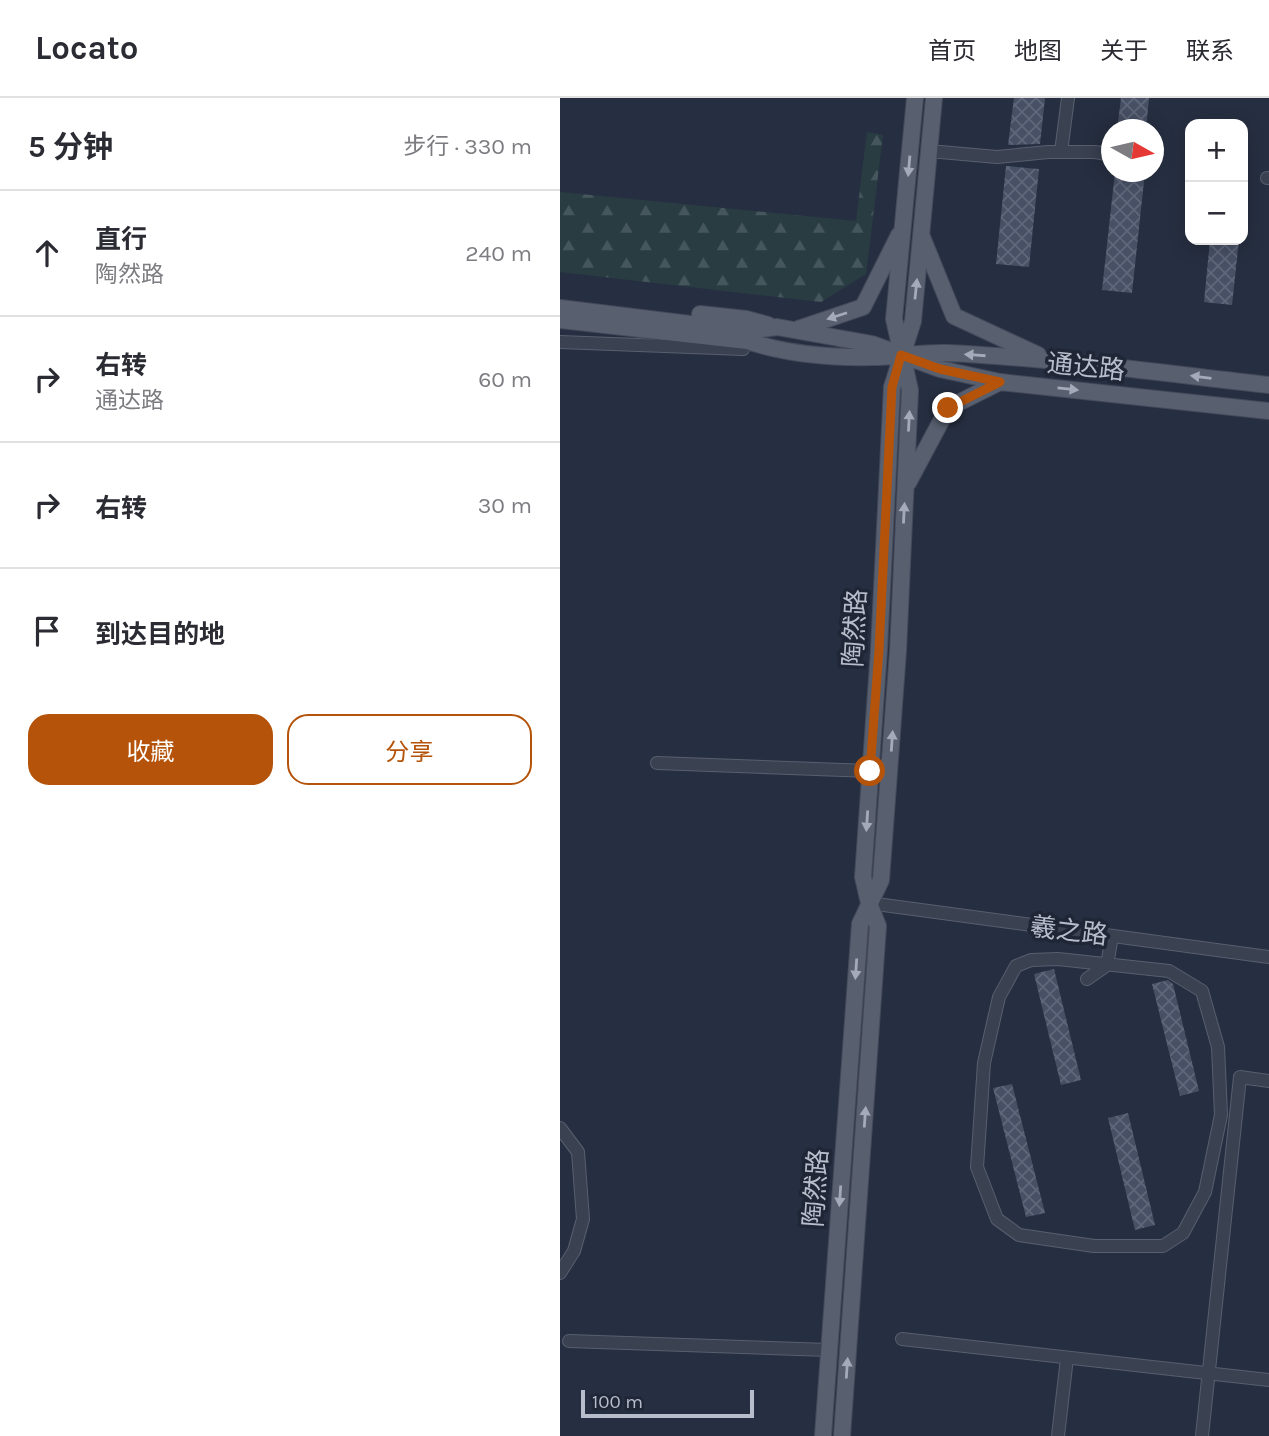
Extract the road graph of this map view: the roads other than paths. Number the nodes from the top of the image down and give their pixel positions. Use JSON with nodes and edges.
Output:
{"nodes":[{"id":1,"x":915,"y":98,"type":"edge"},
{"id":2,"x":934,"y":98,"type":"edge"},
{"id":3,"x":1068,"y":98,"type":"edge"},
{"id":4,"x":929,"y":151,"type":"junction"},
{"id":5,"x":1061,"y":152,"type":"junction"},
{"id":6,"x":1101,"y":154,"type":"edge"},
{"id":7,"x":903,"y":227,"type":"junction"},
{"id":8,"x":921,"y":236,"type":"junction"},
{"id":9,"x":560,"y":298,"type":"edge"},
{"id":10,"x":560,"y":308,"type":"edge"},
{"id":11,"x":560,"y":320,"type":"edge"},
{"id":12,"x":560,"y":327,"type":"edge"},
{"id":13,"x":777,"y":327,"type":"junction"},
{"id":14,"x":795,"y":329,"type":"junction"},
{"id":15,"x":560,"y":342,"type":"edge"},
{"id":16,"x":743,"y":349,"type":"junction"},
{"id":17,"x":775,"y":349,"type":"junction"},
{"id":18,"x":901,"y":355,"type":"junction"},
{"id":19,"x":1046,"y":359,"type":"junction"},
{"id":20,"x":1000,"y":382,"type":"junction"},
{"id":21,"x":1269,"y":385,"type":"edge"},
{"id":22,"x":1269,"y":411,"type":"edge"},
{"id":23,"x":905,"y":488,"type":"junction"},
{"id":24,"x":657,"y":763,"type":"dead end"},
{"id":25,"x":870,"y":771,"type":"junction"},
{"id":26,"x":869,"y":903,"type":"junction"},
{"id":27,"x":1112,"y":936,"type":"junction"},
{"id":28,"x":1269,"y":957,"type":"edge"},
{"id":29,"x":1107,"y":965,"type":"junction"},
{"id":30,"x":1087,"y":979,"type":"dead end"},
{"id":31,"x":1269,"y":1081,"type":"edge"},
{"id":32,"x":560,"y":1128,"type":"edge"},
{"id":33,"x":560,"y":1273,"type":"edge"},
{"id":34,"x":902,"y":1339,"type":"dead end"},
{"id":35,"x":569,"y":1341,"type":"dead end"},
{"id":36,"x":830,"y":1350,"type":"junction"},
{"id":37,"x":1067,"y":1358,"type":"junction"},
{"id":38,"x":1209,"y":1374,"type":"junction"},
{"id":39,"x":1269,"y":1380,"type":"edge"},
{"id":40,"x":823,"y":1436,"type":"edge"},
{"id":41,"x":842,"y":1436,"type":"edge"},
{"id":42,"x":1058,"y":1436,"type":"edge"},
{"id":43,"x":1202,"y":1436,"type":"edge"}],
"edges":[{"from":1,"to":7,"type":"main road","name":"陶然路","one_way":true},
{"from":2,"to":4,"type":"main road","name":"陶然路"},
{"from":3,"to":5,"type":"street"},
{"from":4,"to":5,"type":"street"},
{"from":4,"to":8,"type":"main road","name":"陶然路"},
{"from":5,"to":6,"type":"street"},
{"from":7,"to":14,"type":"main road","one_way":true},
{"from":7,"to":18,"type":"main road","name":"陶然路"},
{"from":18,"to":8,"type":"main road","name":"陶然路","one_way":true},
{"from":8,"to":19,"type":"main road"},
{"from":9,"to":13,"type":"main road"},
{"from":10,"to":13,"type":"main road","name":"通达路"},
{"from":11,"to":17,"type":"main road","name":"通达路"},
{"from":12,"to":16,"type":"main road"},
{"from":13,"to":14,"type":"main road","name":"通达路"},
{"from":14,"to":18,"type":"main road","name":"通达路"},
{"from":15,"to":16,"type":"street"},
{"from":16,"to":17,"type":"main road"},
{"from":17,"to":18,"type":"main road","name":"通达路"},
{"from":19,"to":18,"type":"main road","name":"通达路","one_way":true},
{"from":18,"to":20,"type":"main road","name":"通达路"},
{"from":23,"to":18,"type":"main road","name":"陶然路","one_way":true},
{"from":18,"to":25,"type":"main road","name":"陶然路"},
{"from":21,"to":19,"type":"main road","name":"通达路","one_way":true},
{"from":20,"to":22,"type":"main road","name":"通达路","one_way":true},
{"from":20,"to":23,"type":"main road"},
{"from":26,"to":23,"type":"main road","name":"陶然路","one_way":true},
{"from":24,"to":25,"type":"street"},
{"from":25,"to":26,"type":"main road","name":"陶然路","one_way":true},
{"from":26,"to":27,"type":"street","name":"羲之路"},
{"from":26,"to":36,"type":"main road","name":"陶然路","one_way":true},
{"from":41,"to":26,"type":"main road","name":"陶然路","one_way":true},
{"from":27,"to":28,"type":"street","name":"羲之路"},
{"from":27,"to":29,"type":"street"},
{"from":29,"to":29,"type":"street"},
{"from":29,"to":30,"type":"street"},
{"from":31,"to":38,"type":"street"},
{"from":32,"to":33,"type":"street"},
{"from":34,"to":37,"type":"street"},
{"from":35,"to":36,"type":"street"},
{"from":36,"to":40,"type":"main road","name":"陶然路"},
{"from":37,"to":38,"type":"street"},
{"from":37,"to":42,"type":"street"},
{"from":38,"to":39,"type":"street"},
{"from":38,"to":43,"type":"street"}]}
